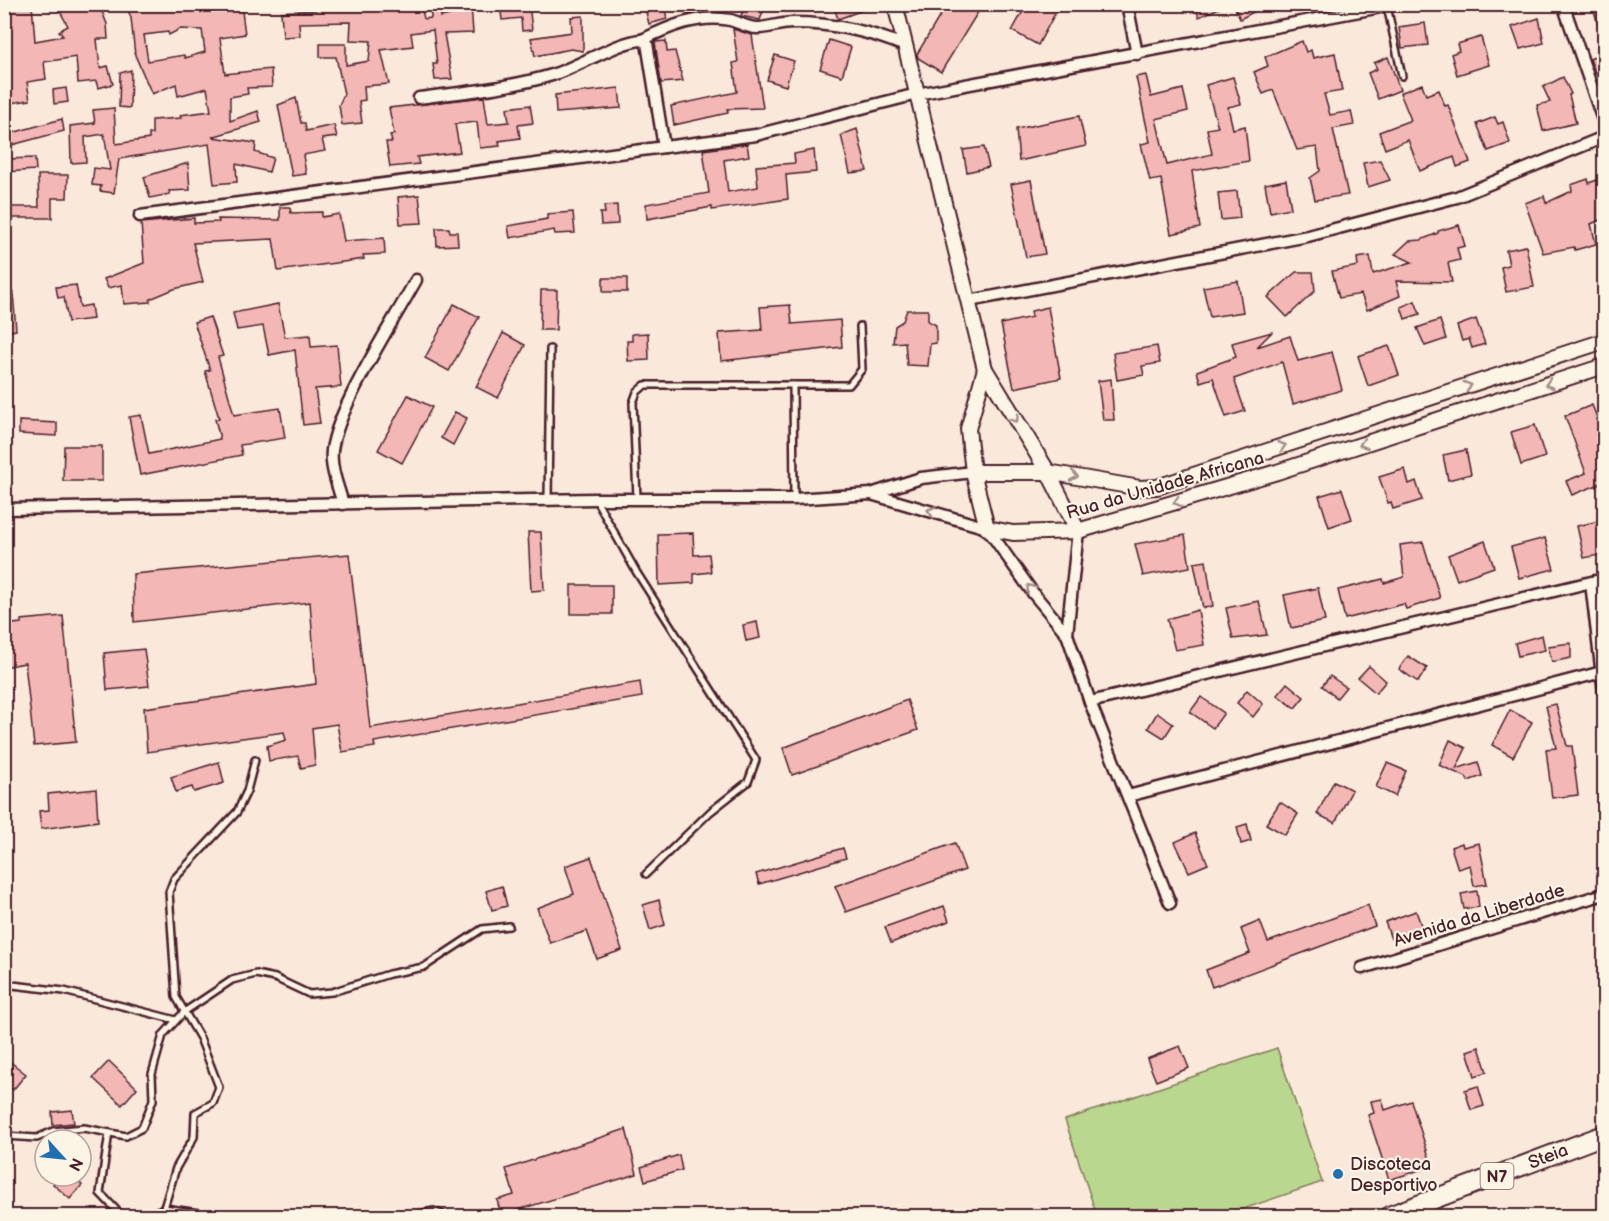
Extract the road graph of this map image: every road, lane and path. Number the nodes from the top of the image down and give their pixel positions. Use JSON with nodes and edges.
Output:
{"nodes":[{"id":1,"x":895,"y":4,"type":"edge"},
{"id":2,"x":1127,"y":4,"type":"edge"},
{"id":3,"x":1563,"y":4,"type":"edge"},
{"id":4,"x":1392,"y":5,"type":"edge"},
{"id":5,"x":642,"y":40,"type":"junction"},
{"id":6,"x":905,"y":46,"type":"junction"},
{"id":7,"x":1137,"y":54,"type":"junction"},
{"id":8,"x":1402,"y":76,"type":"dead end"},
{"id":9,"x":917,"y":94,"type":"junction"},
{"id":10,"x":419,"y":98,"type":"dead end"},
{"id":11,"x":1605,"y":123,"type":"edge"},
{"id":12,"x":1605,"y":136,"type":"edge"},
{"id":13,"x":664,"y":147,"type":"junction"},
{"id":14,"x":140,"y":216,"type":"dead end"},
{"id":15,"x":416,"y":280,"type":"dead end"},
{"id":16,"x":969,"y":301,"type":"junction"},
{"id":17,"x":860,"y":326,"type":"dead end"},
{"id":18,"x":1605,"y":341,"type":"edge"},
{"id":19,"x":550,"y":349,"type":"dead end"},
{"id":20,"x":1605,"y":366,"type":"edge"},
{"id":21,"x":985,"y":369,"type":"junction"},
{"id":22,"x":793,"y":386,"type":"junction"},
{"id":23,"x":973,"y":472,"type":"junction"},
{"id":24,"x":1048,"y":472,"type":"junction"},
{"id":25,"x":871,"y":494,"type":"junction"},
{"id":26,"x":637,"y":498,"type":"junction"},
{"id":27,"x":596,"y":499,"type":"junction"},
{"id":28,"x":794,"y":499,"type":"junction"},
{"id":29,"x":548,"y":500,"type":"junction"},
{"id":30,"x":343,"y":504,"type":"junction"},
{"id":31,"x":4,"y":509,"type":"edge"},
{"id":32,"x":987,"y":528,"type":"junction"},
{"id":33,"x":1078,"y":531,"type":"junction"},
{"id":34,"x":1605,"y":579,"type":"edge"},
{"id":35,"x":1591,"y":583,"type":"junction"},
{"id":36,"x":1067,"y":634,"type":"junction"},
{"id":37,"x":1602,"y":672,"type":"junction"},
{"id":38,"x":1605,"y":693,"type":"edge"},
{"id":39,"x":1090,"y":702,"type":"junction"},
{"id":40,"x":255,"y":760,"type":"dead end"},
{"id":41,"x":1128,"y":796,"type":"junction"},
{"id":42,"x":646,"y":874,"type":"dead end"},
{"id":43,"x":1605,"y":894,"type":"edge"},
{"id":44,"x":1170,"y":903,"type":"dead end"},
{"id":45,"x":509,"y":926,"type":"dead end"},
{"id":46,"x":1362,"y":968,"type":"dead end"},
{"id":47,"x":4,"y":984,"type":"edge"},
{"id":48,"x":184,"y":1012,"type":"junction"},
{"id":49,"x":176,"y":1020,"type":"junction"},
{"id":50,"x":110,"y":1133,"type":"junction"},
{"id":51,"x":1605,"y":1135,"type":"edge"},
{"id":52,"x":4,"y":1136,"type":"edge"},
{"id":53,"x":164,"y":1208,"type":"junction"},
{"id":54,"x":122,"y":1216,"type":"edge"},
{"id":55,"x":145,"y":1216,"type":"edge"},
{"id":56,"x":220,"y":1216,"type":"edge"},
{"id":57,"x":406,"y":1216,"type":"edge"},
{"id":58,"x":446,"y":1216,"type":"edge"},
{"id":59,"x":1389,"y":1216,"type":"edge"}],
"edges":[{"from":1,"to":6,"type":"street"},
{"from":2,"to":7,"type":"street"},
{"from":3,"to":11,"type":"street"},
{"from":4,"to":7,"type":"street"},
{"from":4,"to":8,"type":"lane"},
{"from":5,"to":6,"type":"street"},
{"from":5,"to":10,"type":"street"},
{"from":5,"to":13,"type":"street"},
{"from":6,"to":9,"type":"street"},
{"from":7,"to":9,"type":"street"},
{"from":9,"to":13,"type":"street"},
{"from":9,"to":16,"type":"street"},
{"from":12,"to":16,"type":"street"},
{"from":13,"to":14,"type":"street"},
{"from":15,"to":30,"type":"street"},
{"from":16,"to":21,"type":"street"},
{"from":17,"to":22,"type":"lane"},
{"from":24,"to":18,"type":"street","name":"Rua da Unidade Africana","one_way":true},
{"from":19,"to":29,"type":"lane"},
{"from":20,"to":33,"type":"street","name":"Rua da Unidade Africana","one_way":true},
{"from":21,"to":23,"type":"street"},
{"from":21,"to":24,"type":"street","one_way":true},
{"from":22,"to":26,"type":"lane"},
{"from":22,"to":28,"type":"lane"},
{"from":23,"to":24,"type":"street","name":"Rua da Unidade Africana"},
{"from":23,"to":25,"type":"street","name":"Rua da Unidade Africana"},
{"from":23,"to":32,"type":"street"},
{"from":24,"to":33,"type":"street"},
{"from":25,"to":28,"type":"street"},
{"from":32,"to":25,"type":"street","name":"Rua da Unidade Africana","one_way":true},
{"from":26,"to":27,"type":"street"},
{"from":26,"to":28,"type":"street"},
{"from":27,"to":29,"type":"street"},
{"from":27,"to":42,"type":"lane"},
{"from":29,"to":30,"type":"street"},
{"from":30,"to":31,"type":"street"},
{"from":32,"to":33,"type":"street","name":"Rua da Unidade Africana"},
{"from":36,"to":32,"type":"street","one_way":true},
{"from":33,"to":36,"type":"street"},
{"from":34,"to":35,"type":"street"},
{"from":35,"to":37,"type":"street"},
{"from":35,"to":39,"type":"street"},
{"from":36,"to":39,"type":"street"},
{"from":37,"to":38,"type":"street"},
{"from":37,"to":41,"type":"street"},
{"from":39,"to":41,"type":"street"},
{"from":40,"to":48,"type":"lane"},
{"from":41,"to":44,"type":"street"},
{"from":43,"to":46,"type":"street","name":"Avenida da Liberdade"},
{"from":45,"to":48,"type":"lane"},
{"from":47,"to":49,"type":"lane"},
{"from":48,"to":49,"type":"lane"},
{"from":48,"to":53,"type":"lane"},
{"from":49,"to":50,"type":"lane"},
{"from":50,"to":52,"type":"lane"},
{"from":50,"to":54,"type":"lane"},
{"from":51,"to":59,"type":"main road","name":"Steia","number":"N7"},
{"from":53,"to":55,"type":"lane"},
{"from":53,"to":56,"type":"lane"},
{"from":57,"to":58,"type":"lane"}]}
